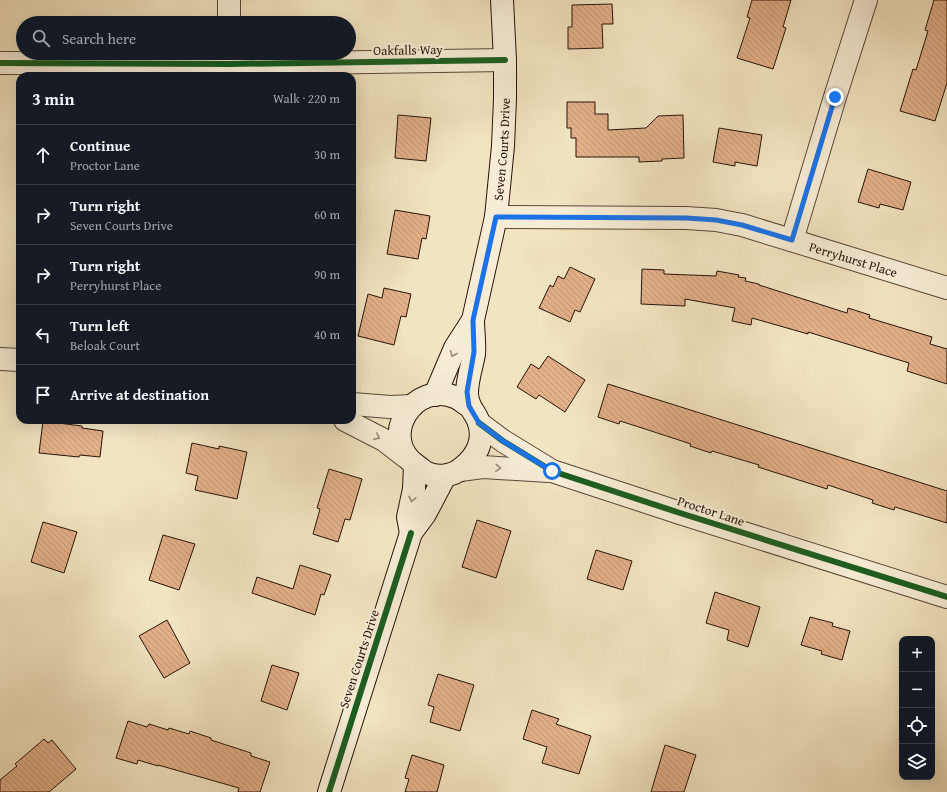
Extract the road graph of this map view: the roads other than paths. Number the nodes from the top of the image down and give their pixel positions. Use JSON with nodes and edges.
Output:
{"nodes":[{"id":1,"x":229,"y":0,"type":"edge"},
{"id":2,"x":502,"y":0,"type":"edge"},
{"id":3,"x":866,"y":0,"type":"edge"},
{"id":4,"x":229,"y":16,"type":"edge"},
{"id":5,"x":356,"y":59,"type":"edge"},
{"id":6,"x":183,"y":60,"type":"edge"},
{"id":7,"x":505,"y":60,"type":"junction"},
{"id":8,"x":0,"y":64,"type":"edge"},
{"id":9,"x":496,"y":217,"type":"junction"},
{"id":10,"x":792,"y":240,"type":"junction"},
{"id":11,"x":947,"y":288,"type":"edge"},
{"id":12,"x":473,"y":320,"type":"junction"},
{"id":13,"x":0,"y":359,"type":"edge"},
{"id":14,"x":16,"y":360,"type":"edge"},
{"id":15,"x":435,"y":395,"type":"junction"},
{"id":16,"x":356,"y":404,"type":"edge"},
{"id":17,"x":412,"y":406,"type":"junction"},
{"id":18,"x":474,"y":415,"type":"junction"},
{"id":19,"x":353,"y":424,"type":"edge"},
{"id":20,"x":411,"y":461,"type":"junction"},
{"id":21,"x":552,"y":471,"type":"junction"},
{"id":22,"x":452,"y":473,"type":"junction"},
{"id":23,"x":411,"y":533,"type":"junction"},
{"id":24,"x":947,"y":597,"type":"edge"},
{"id":25,"x":329,"y":792,"type":"edge"}],
"edges":[{"from":1,"to":4,"type":"street"},
{"from":2,"to":7,"type":"street","name":"Seven Courts Drive"},
{"from":3,"to":10,"type":"street"},
{"from":5,"to":7,"type":"street","name":"Oakfalls Way"},
{"from":6,"to":8,"type":"street","name":"Oakfalls Way"},
{"from":7,"to":9,"type":"street","name":"Seven Courts Drive"},
{"from":9,"to":10,"type":"street","name":"Perryhurst Place"},
{"from":9,"to":12,"type":"street","name":"Seven Courts Drive"},
{"from":10,"to":11,"type":"street","name":"Perryhurst Place"},
{"from":12,"to":15,"type":"street","name":"Seven Courts Drive","one_way":true},
{"from":12,"to":18,"type":"street","name":"Seven Courts Drive"},
{"from":13,"to":14,"type":"street"},
{"from":15,"to":17,"type":"street"},
{"from":15,"to":18,"type":"street"},
{"from":16,"to":17,"type":"street"},
{"from":17,"to":20,"type":"street"},
{"from":18,"to":21,"type":"street","name":"Proctor Lane"},
{"from":18,"to":22,"type":"street"},
{"from":19,"to":20,"type":"street","one_way":true},
{"from":20,"to":22,"type":"street"},
{"from":20,"to":23,"type":"street","name":"Seven Courts Drive","one_way":true},
{"from":22,"to":21,"type":"street","name":"Proctor Lane","one_way":true},
{"from":21,"to":24,"type":"street","name":"Proctor Lane"},
{"from":22,"to":23,"type":"street","name":"Seven Courts Drive"},
{"from":23,"to":25,"type":"street","name":"Seven Courts Drive"}]}
